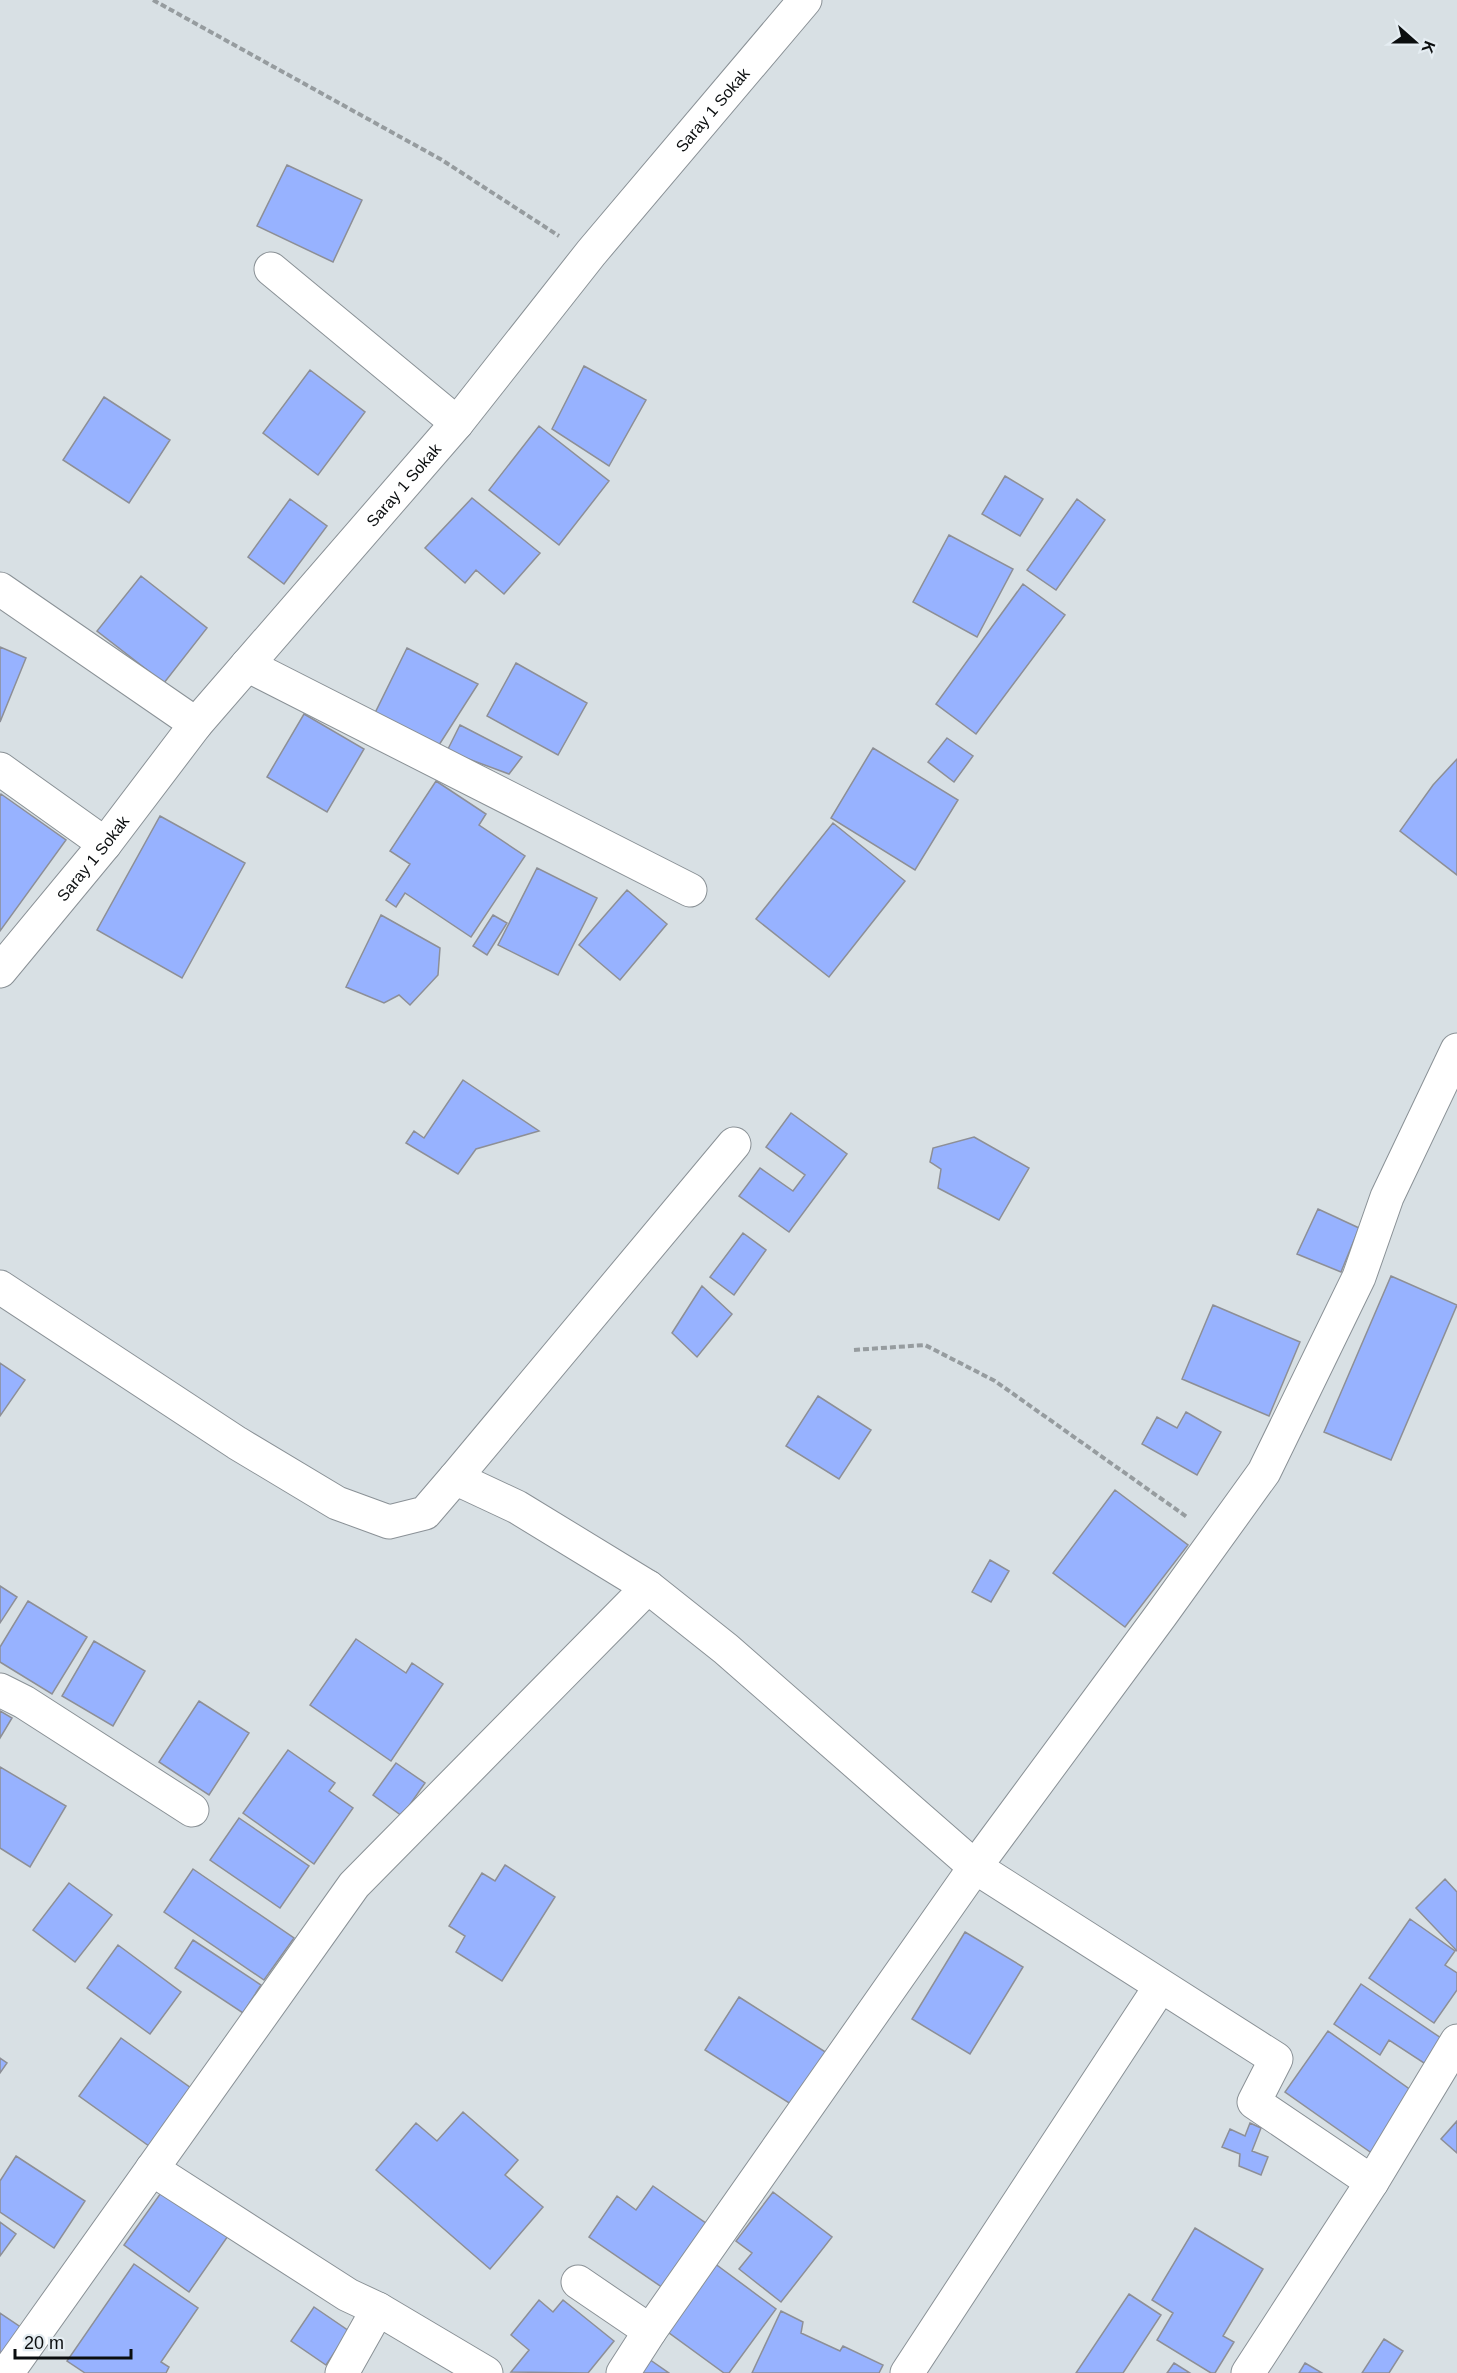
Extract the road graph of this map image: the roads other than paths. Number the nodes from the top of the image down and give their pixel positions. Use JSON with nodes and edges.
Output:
{"nodes":[{"id":1,"x":805,"y":0,"type":"edge"},
{"id":2,"x":271,"y":269,"type":"dead end"},
{"id":3,"x":457,"y":423,"type":"junction"},
{"id":4,"x":0,"y":589,"type":"edge"},
{"id":5,"x":247,"y":665,"type":"junction"},
{"id":6,"x":196,"y":724,"type":"junction"},
{"id":7,"x":0,"y":769,"type":"edge"},
{"id":8,"x":105,"y":844,"type":"junction"},
{"id":9,"x":690,"y":890,"type":"dead end"},
{"id":10,"x":0,"y":971,"type":"edge"},
{"id":11,"x":1457,"y":1050,"type":"edge"},
{"id":12,"x":734,"y":1144,"type":"dead end"},
{"id":13,"x":0,"y":1287,"type":"edge"},
{"id":14,"x":455,"y":1478,"type":"junction"},
{"id":15,"x":648,"y":1587,"type":"junction"},
{"id":16,"x":0,"y":1689,"type":"edge"},
{"id":17,"x":192,"y":1810,"type":"dead end"},
{"id":18,"x":975,"y":1867,"type":"junction"},
{"id":19,"x":1160,"y":1987,"type":"junction"},
{"id":20,"x":1457,"y":2041,"type":"edge"},
{"id":21,"x":152,"y":2169,"type":"junction"},
{"id":22,"x":1372,"y":2182,"type":"junction"},
{"id":23,"x":578,"y":2282,"type":"dead end"},
{"id":24,"x":378,"y":2309,"type":"junction"},
{"id":25,"x":650,"y":2331,"type":"junction"},
{"id":26,"x":7,"y":2373,"type":"edge"},
{"id":27,"x":342,"y":2373,"type":"edge"},
{"id":28,"x":486,"y":2373,"type":"edge"},
{"id":29,"x":623,"y":2373,"type":"edge"},
{"id":30,"x":907,"y":2373,"type":"edge"},
{"id":31,"x":1248,"y":2373,"type":"edge"}],
"edges":[{"from":1,"to":3,"type":"street","name":"Saray 1 Sokak"},
{"from":2,"to":3,"type":"street"},
{"from":3,"to":5,"type":"street","name":"Saray 1 Sokak"},
{"from":4,"to":6,"type":"street"},
{"from":5,"to":6,"type":"street","name":"Saray 1 Sokak"},
{"from":5,"to":9,"type":"street"},
{"from":6,"to":8,"type":"street","name":"Saray 1 Sokak"},
{"from":7,"to":8,"type":"street"},
{"from":8,"to":10,"type":"street","name":"Saray 1 Sokak"},
{"from":11,"to":18,"type":"street"},
{"from":12,"to":14,"type":"street"},
{"from":13,"to":14,"type":"street"},
{"from":14,"to":15,"type":"street"},
{"from":15,"to":18,"type":"street"},
{"from":15,"to":21,"type":"street"},
{"from":16,"to":17,"type":"street"},
{"from":18,"to":19,"type":"street"},
{"from":18,"to":25,"type":"street"},
{"from":19,"to":22,"type":"street"},
{"from":19,"to":30,"type":"street"},
{"from":20,"to":22,"type":"street"},
{"from":21,"to":24,"type":"street"},
{"from":21,"to":26,"type":"street"},
{"from":22,"to":31,"type":"street"},
{"from":23,"to":25,"type":"street"},
{"from":24,"to":27,"type":"street"},
{"from":24,"to":28,"type":"street"},
{"from":25,"to":29,"type":"street"}]}
